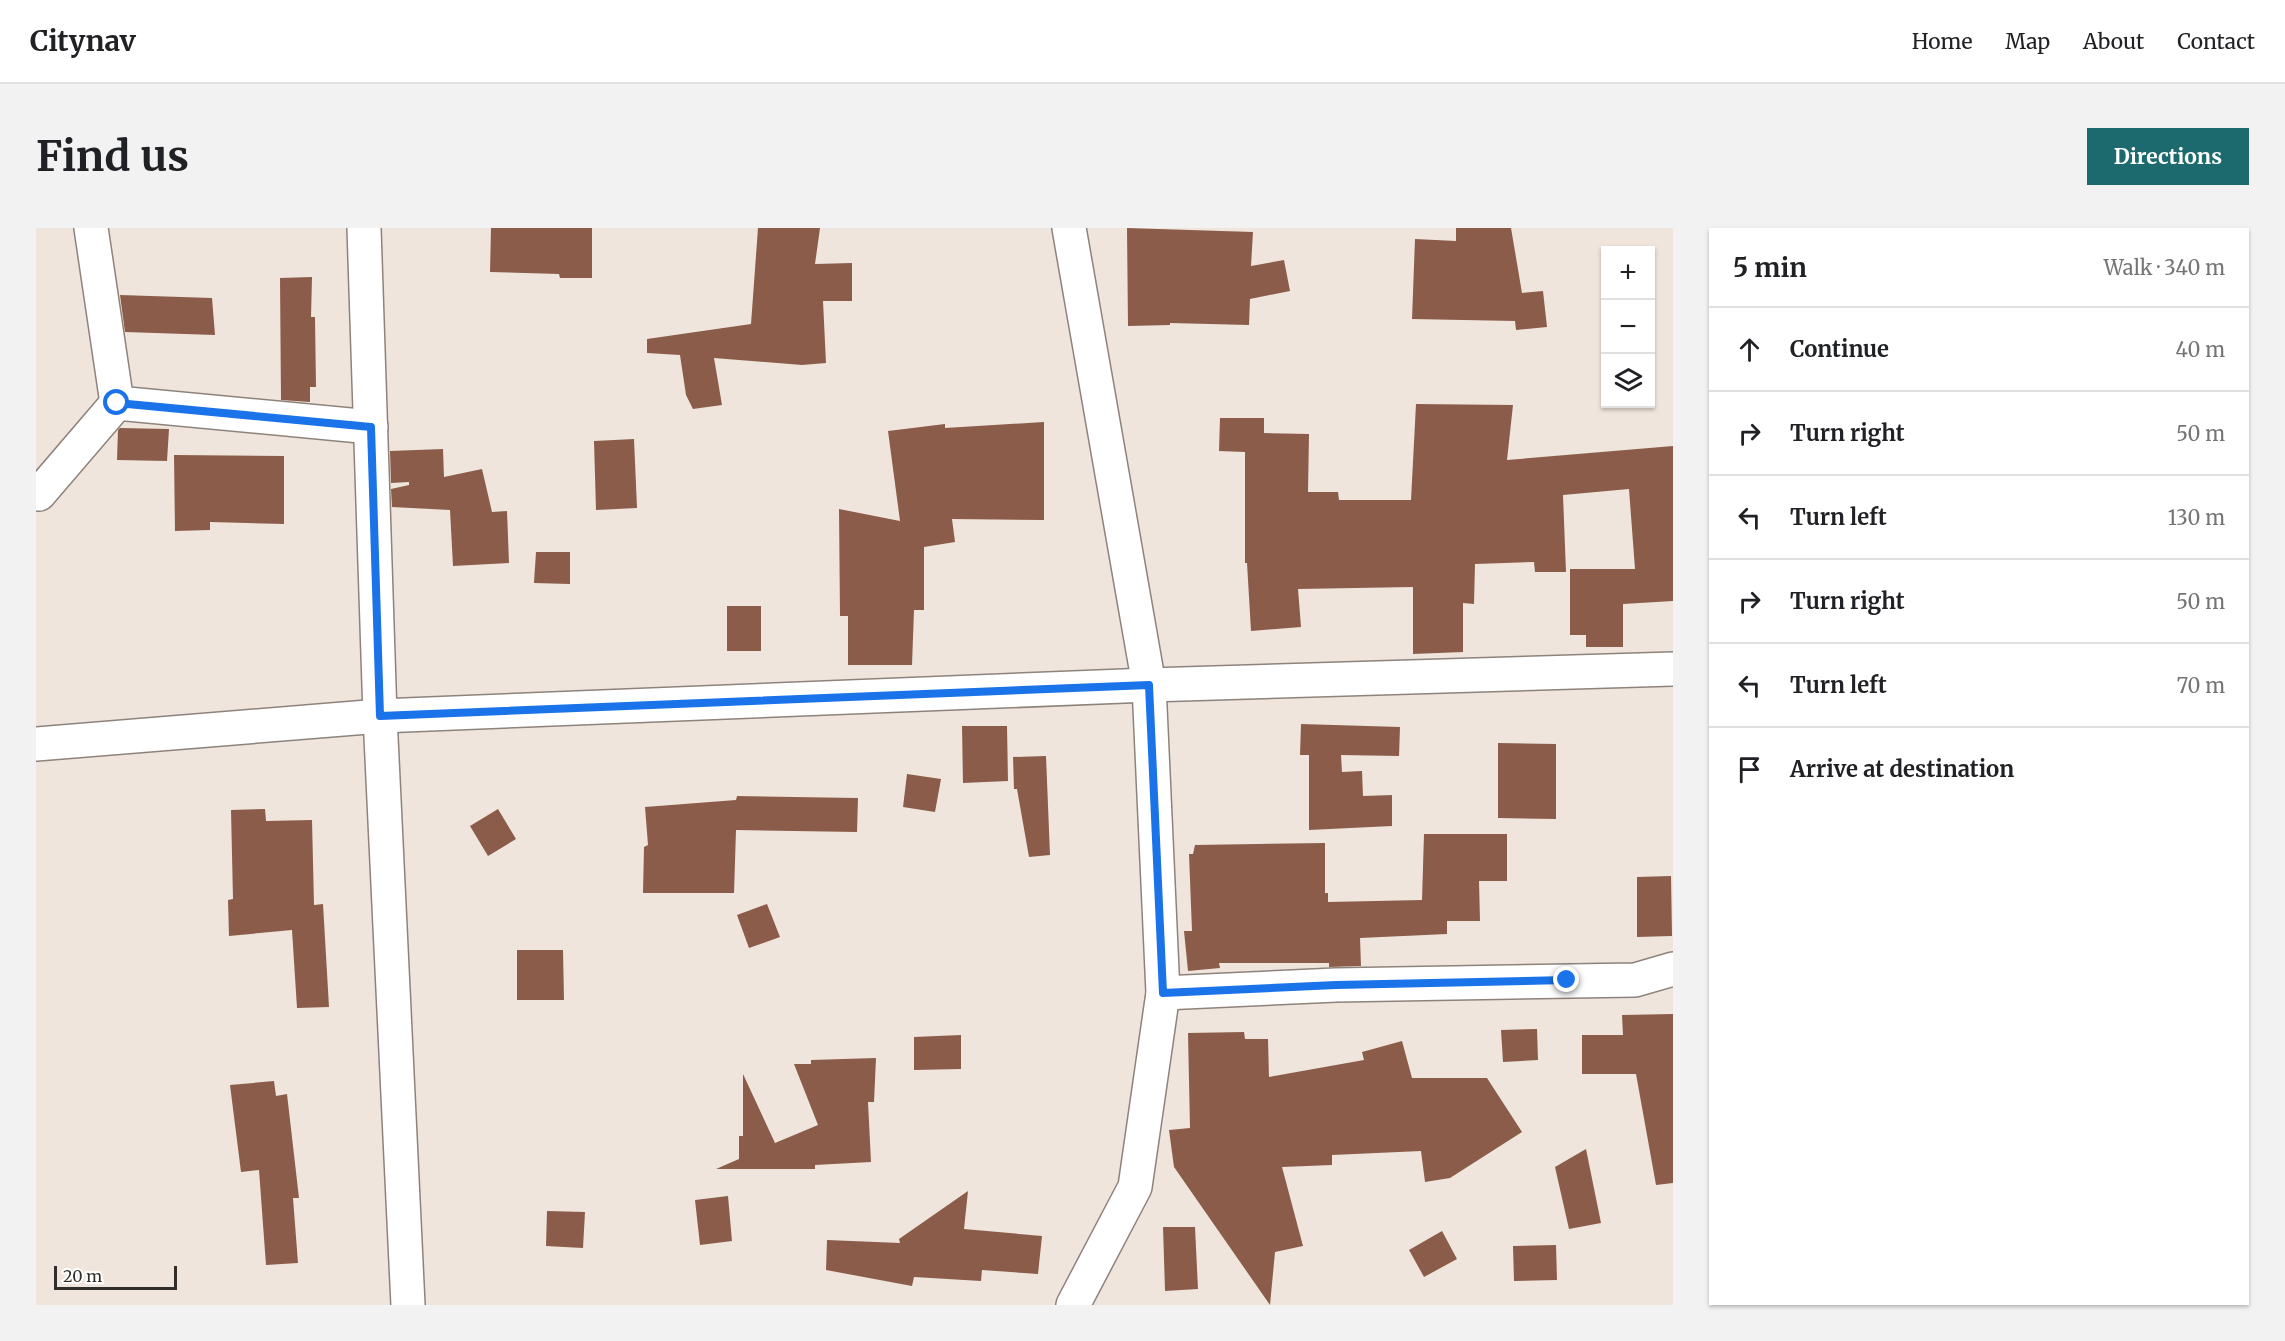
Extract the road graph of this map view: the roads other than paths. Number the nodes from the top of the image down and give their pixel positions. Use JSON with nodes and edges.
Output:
{"nodes":[{"id":1,"x":91,"y":228,"type":"edge"},
{"id":2,"x":364,"y":228,"type":"edge"},
{"id":3,"x":1069,"y":228,"type":"edge"},
{"id":4,"x":117,"y":403,"type":"junction"},
{"id":5,"x":371,"y":427,"type":"junction"},
{"id":6,"x":36,"y":493,"type":"edge"},
{"id":7,"x":1673,"y":669,"type":"edge"},
{"id":8,"x":1149,"y":685,"type":"junction"},
{"id":9,"x":380,"y":716,"type":"junction"},
{"id":10,"x":36,"y":744,"type":"edge"},
{"id":11,"x":1673,"y":969,"type":"edge"},
{"id":12,"x":1163,"y":993,"type":"junction"},
{"id":13,"x":408,"y":1305,"type":"edge"},
{"id":14,"x":1073,"y":1305,"type":"edge"}],
"edges":[{"from":1,"to":4,"type":"street"},
{"from":2,"to":5,"type":"street"},
{"from":3,"to":8,"type":"street"},
{"from":4,"to":5,"type":"street"},
{"from":4,"to":6,"type":"street"},
{"from":5,"to":9,"type":"street"},
{"from":7,"to":8,"type":"street"},
{"from":8,"to":9,"type":"street"},
{"from":8,"to":12,"type":"street"},
{"from":9,"to":10,"type":"street"},
{"from":9,"to":13,"type":"street"},
{"from":11,"to":12,"type":"street"},
{"from":12,"to":14,"type":"street"}]}
